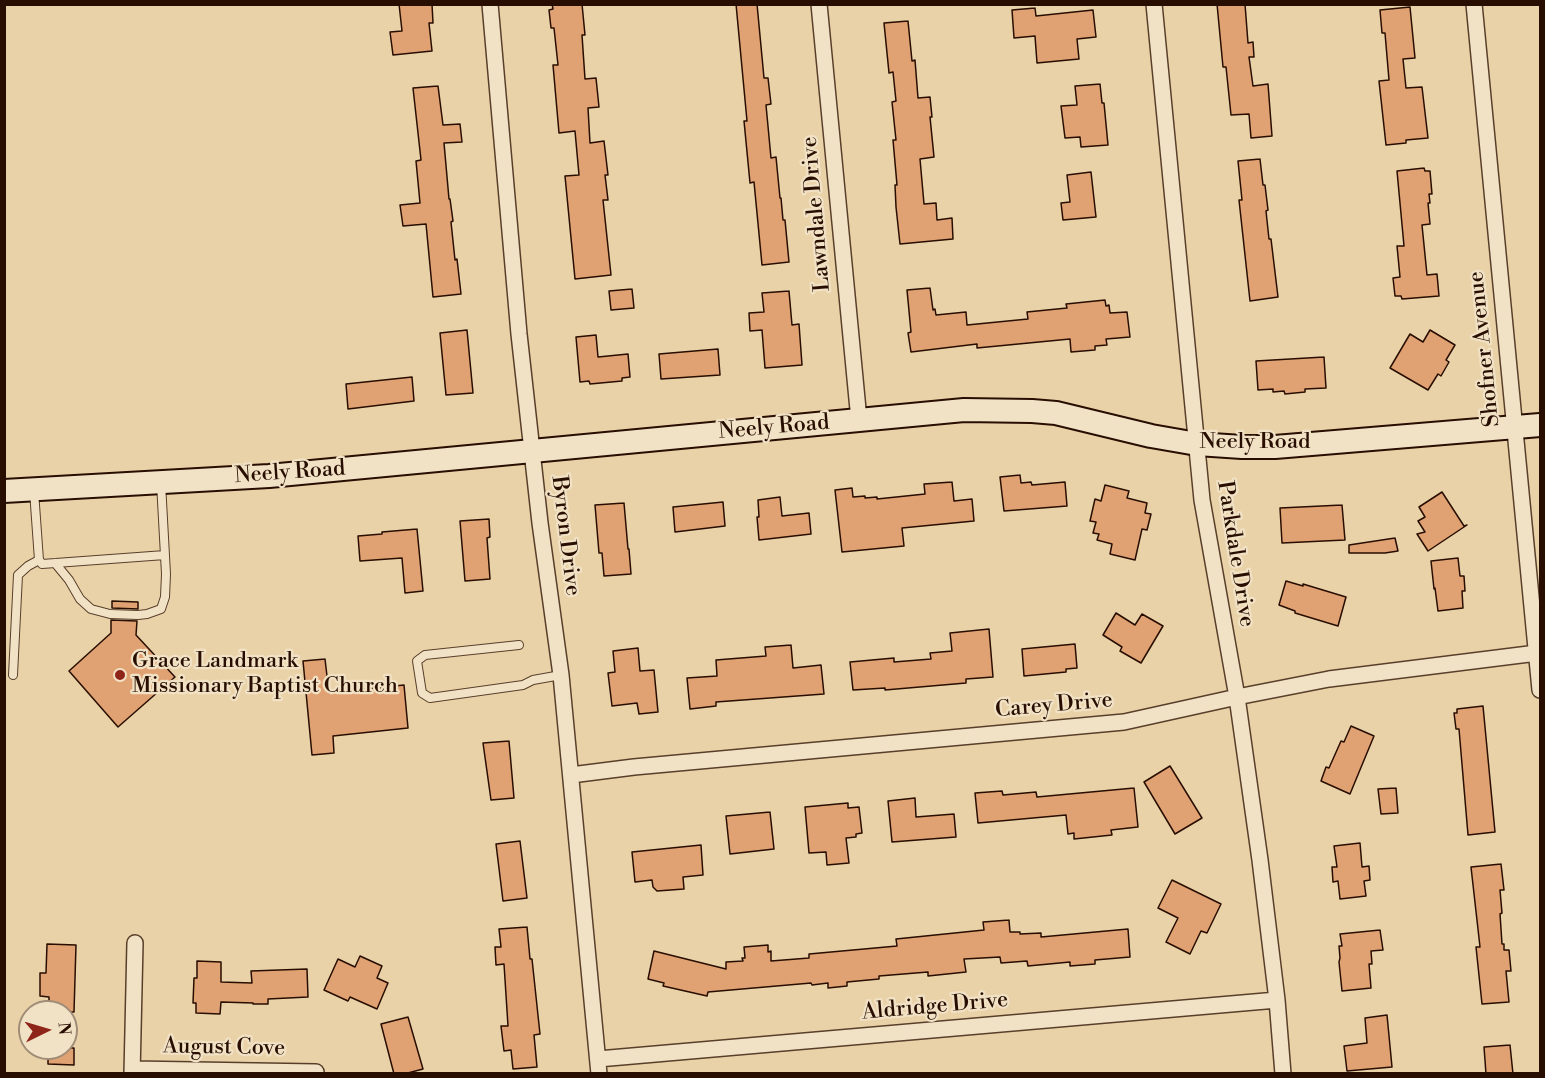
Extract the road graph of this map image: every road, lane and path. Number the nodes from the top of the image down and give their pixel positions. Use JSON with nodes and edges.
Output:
{"nodes":[{"id":1,"x":490,"y":4,"type":"edge"},
{"id":2,"x":819,"y":4,"type":"edge"},
{"id":3,"x":1154,"y":4,"type":"edge"},
{"id":4,"x":1474,"y":4,"type":"edge"},
{"id":5,"x":859,"y":420,"type":"junction"},
{"id":6,"x":1540,"y":425,"type":"edge"},
{"id":7,"x":1516,"y":427,"type":"junction"},
{"id":8,"x":1197,"y":444,"type":"junction"},
{"id":9,"x":532,"y":451,"type":"junction"},
{"id":10,"x":161,"y":482,"type":"junction"},
{"id":11,"x":34,"y":489,"type":"junction"},
{"id":12,"x":4,"y":491,"type":"edge"},
{"id":13,"x":165,"y":555,"type":"junction"},
{"id":14,"x":39,"y":560,"type":"junction"},
{"id":15,"x":55,"y":563,"type":"junction"},
{"id":16,"x":519,"y":645,"type":"dead end"},
{"id":17,"x":1537,"y":653,"type":"junction"},
{"id":18,"x":13,"y":675,"type":"dead end"},
{"id":19,"x":561,"y":675,"type":"junction"},
{"id":20,"x":1540,"y":690,"type":"edge"},
{"id":21,"x":1237,"y":697,"type":"junction"},
{"id":22,"x":571,"y":775,"type":"junction"},
{"id":23,"x":135,"y":944,"type":"dead end"},
{"id":24,"x":1277,"y":1000,"type":"junction"},
{"id":25,"x":599,"y":1066,"type":"edge"},
{"id":26,"x":132,"y":1071,"type":"edge"},
{"id":27,"x":316,"y":1072,"type":"dead end"},
{"id":28,"x":1283,"y":1074,"type":"edge"}],
"edges":[{"from":1,"to":9,"type":"street","name":"Byron Drive"},
{"from":2,"to":5,"type":"street","name":"Lawndale Drive"},
{"from":3,"to":8,"type":"street","name":"Parkdale Drive"},
{"from":4,"to":7,"type":"street","name":"Shofner Avenue"},
{"from":5,"to":8,"type":"street","name":"Neely Road"},
{"from":5,"to":9,"type":"street","name":"Neely Road"},
{"from":6,"to":7,"type":"street","name":"Neely Road"},
{"from":7,"to":8,"type":"street","name":"Neely Road"},
{"from":7,"to":17,"type":"street","name":"Shofner Avenue"},
{"from":8,"to":21,"type":"street","name":"Parkdale Drive"},
{"from":9,"to":10,"type":"street","name":"Neely Road"},
{"from":9,"to":19,"type":"street","name":"Byron Drive"},
{"from":10,"to":11,"type":"street","name":"Neely Road"},
{"from":10,"to":13,"type":"lane"},
{"from":11,"to":12,"type":"street","name":"Neely Road"},
{"from":11,"to":14,"type":"lane"},
{"from":13,"to":15,"type":"lane"},
{"from":13,"to":15,"type":"lane"},
{"from":14,"to":15,"type":"lane"},
{"from":14,"to":18,"type":"lane"},
{"from":16,"to":19,"type":"lane"},
{"from":17,"to":20,"type":"street","name":"Shofner Avenue"},
{"from":17,"to":21,"type":"street","name":"Carey Drive"},
{"from":19,"to":22,"type":"street","name":"Byron Drive"},
{"from":21,"to":22,"type":"street","name":"Carey Drive"},
{"from":21,"to":24,"type":"street","name":"Parkdale Drive"},
{"from":22,"to":25,"type":"street","name":"Byron Drive"},
{"from":23,"to":26,"type":"street"},
{"from":24,"to":25,"type":"street","name":"Aldridge Drive"},
{"from":24,"to":28,"type":"street","name":"Parkdale Drive"},
{"from":26,"to":27,"type":"street","name":"August Cove"}]}
